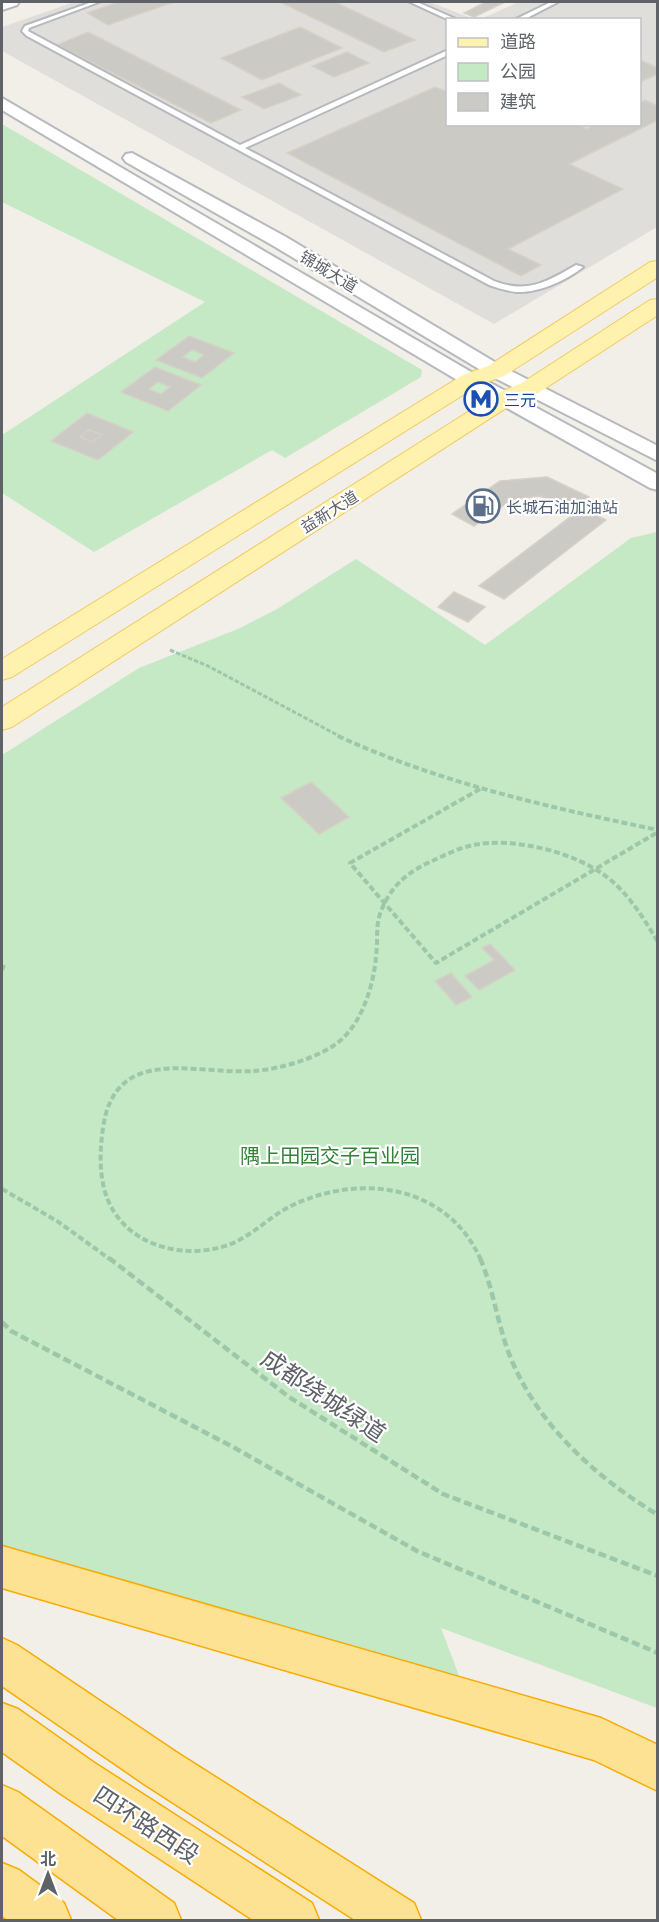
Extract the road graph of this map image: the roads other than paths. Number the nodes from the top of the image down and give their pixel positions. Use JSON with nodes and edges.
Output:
{"nodes":[{"id":1,"x":11,"y":2,"type":"edge"},
{"id":2,"x":96,"y":2,"type":"edge"},
{"id":3,"x":413,"y":2,"type":"edge"},
{"id":4,"x":555,"y":2,"type":"edge"},
{"id":5,"x":2,"y":5,"type":"edge"},
{"id":6,"x":450,"y":18,"type":"edge"},
{"id":7,"x":521,"y":18,"type":"edge"},
{"id":8,"x":446,"y":52,"type":"edge"},
{"id":9,"x":2,"y":84,"type":"edge"},
{"id":10,"x":2,"y":103,"type":"edge"},
{"id":11,"x":240,"y":148,"type":"junction"},
{"id":12,"x":579,"y":267,"type":"dead end"},
{"id":13,"x":657,"y":267,"type":"edge"},
{"id":14,"x":657,"y":305,"type":"edge"},
{"id":15,"x":496,"y":371,"type":"junction"},
{"id":16,"x":471,"y":380,"type":"junction"},
{"id":17,"x":530,"y":388,"type":"junction"},
{"id":18,"x":506,"y":398,"type":"junction"},
{"id":19,"x":657,"y":455,"type":"edge"},
{"id":20,"x":657,"y":483,"type":"edge"},
{"id":21,"x":2,"y":671,"type":"edge"},
{"id":22,"x":2,"y":720,"type":"edge"},
{"id":23,"x":2,"y":1567,"type":"edge"},
{"id":24,"x":2,"y":1660,"type":"edge"},
{"id":25,"x":2,"y":1725,"type":"edge"},
{"id":26,"x":657,"y":1769,"type":"edge"},
{"id":27,"x":2,"y":1808,"type":"edge"},
{"id":28,"x":2,"y":1887,"type":"edge"},
{"id":29,"x":47,"y":1920,"type":"edge"},
{"id":30,"x":157,"y":1920,"type":"edge"},
{"id":31,"x":295,"y":1920,"type":"edge"},
{"id":32,"x":397,"y":1920,"type":"edge"}],
"edges":[{"from":1,"to":5,"type":"main road"},
{"from":2,"to":11,"type":"lane"},
{"from":3,"to":6,"type":"lane"},
{"from":4,"to":7,"type":"lane"},
{"from":8,"to":11,"type":"lane"},
{"from":9,"to":15,"type":"main road","name":"锦城大道"},
{"from":10,"to":16,"type":"main road"},
{"from":11,"to":12,"type":"lane"},
{"from":13,"to":15,"type":"main road","name":"益新大道"},
{"from":14,"to":17,"type":"main road","name":"益新大道"},
{"from":15,"to":16,"type":"main road","name":"益新大道"},
{"from":15,"to":17,"type":"main road","name":"锦城大道"},
{"from":16,"to":18,"type":"main road"},
{"from":16,"to":21,"type":"main road","name":"益新大道"},
{"from":17,"to":18,"type":"main road","name":"益新大道"},
{"from":17,"to":19,"type":"main road","name":"锦城大道"},
{"from":18,"to":20,"type":"main road"},
{"from":18,"to":22,"type":"main road","name":"益新大道"},
{"from":23,"to":26,"type":"highway"},
{"from":24,"to":32,"type":"highway"},
{"from":25,"to":31,"type":"highway","name":"四环路西段"},
{"from":27,"to":30,"type":"highway"},
{"from":28,"to":29,"type":"highway"}]}
